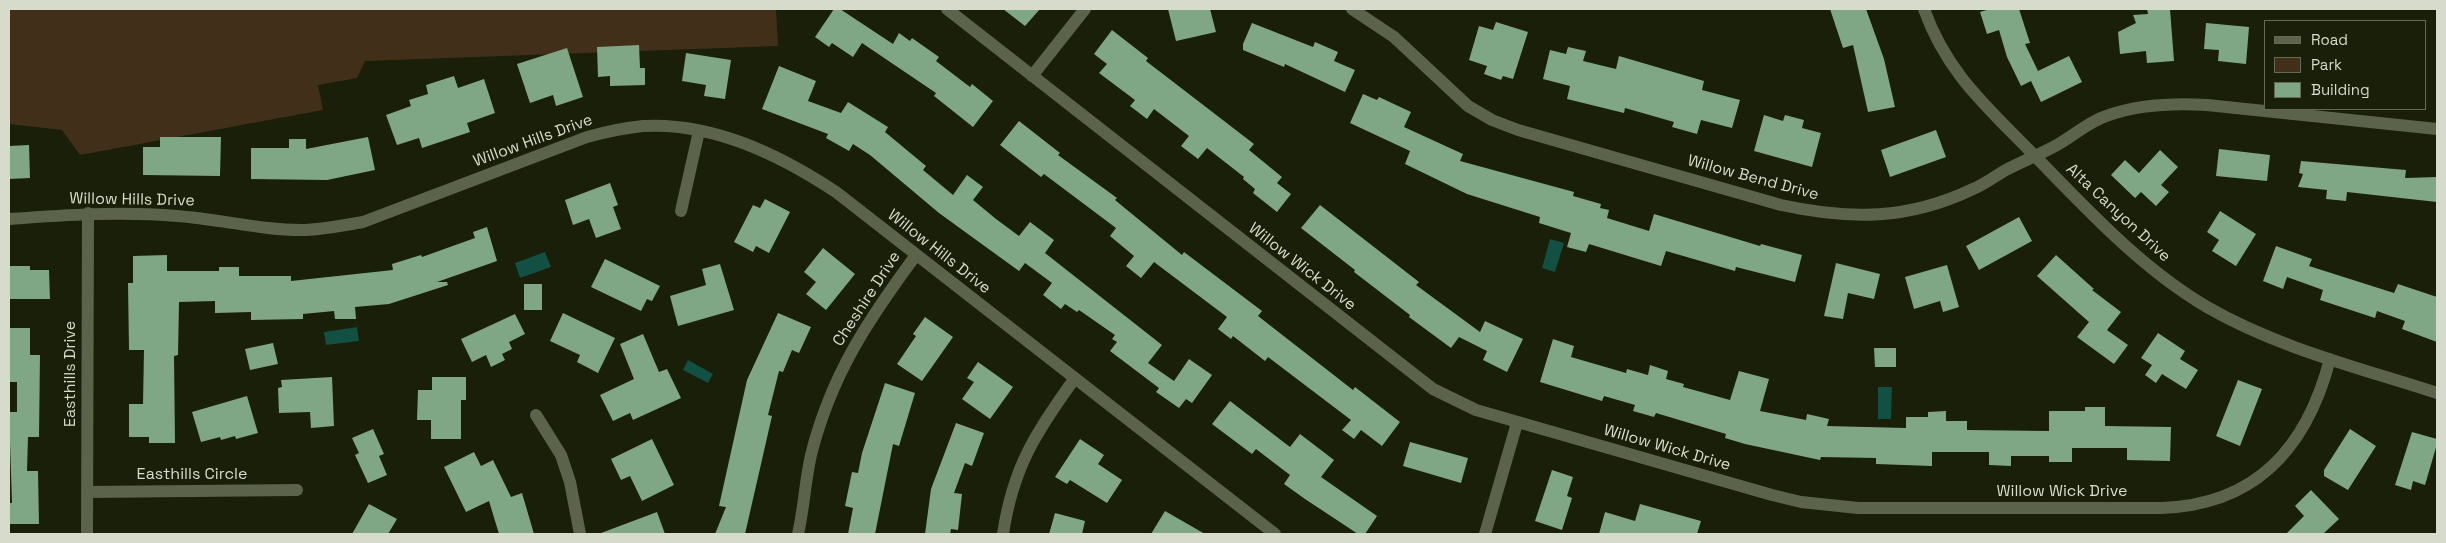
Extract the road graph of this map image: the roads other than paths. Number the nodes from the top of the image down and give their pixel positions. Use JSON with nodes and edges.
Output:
{"nodes":[{"id":1,"x":947,"y":9,"type":"edge"},
{"id":2,"x":1085,"y":9,"type":"edge"},
{"id":3,"x":1352,"y":9,"type":"edge"},
{"id":4,"x":1924,"y":9,"type":"edge"},
{"id":5,"x":1032,"y":76,"type":"junction"},
{"id":6,"x":2437,"y":129,"type":"edge"},
{"id":7,"x":699,"y":131,"type":"junction"},
{"id":8,"x":2034,"y":156,"type":"junction"},
{"id":9,"x":681,"y":211,"type":"dead end"},
{"id":10,"x":88,"y":213,"type":"junction"},
{"id":11,"x":9,"y":219,"type":"edge"},
{"id":12,"x":916,"y":255,"type":"junction"},
{"id":13,"x":2330,"y":358,"type":"junction"},
{"id":14,"x":1075,"y":378,"type":"junction"},
{"id":15,"x":2437,"y":394,"type":"edge"},
{"id":16,"x":536,"y":415,"type":"dead end"},
{"id":17,"x":1517,"y":422,"type":"junction"},
{"id":18,"x":297,"y":490,"type":"dead end"},
{"id":19,"x":87,"y":492,"type":"junction"},
{"id":20,"x":1272,"y":533,"type":"edge"},
{"id":21,"x":87,"y":534,"type":"edge"},
{"id":22,"x":580,"y":534,"type":"edge"},
{"id":23,"x":798,"y":534,"type":"edge"},
{"id":24,"x":1003,"y":534,"type":"edge"},
{"id":25,"x":1485,"y":534,"type":"edge"}],
"edges":[{"from":1,"to":5,"type":"street","name":"Willow Wick Drive"},
{"from":2,"to":5,"type":"street"},
{"from":3,"to":8,"type":"street","name":"Willow Bend Drive"},
{"from":4,"to":8,"type":"street","name":"Alta Canyon Drive"},
{"from":5,"to":17,"type":"street","name":"Willow Wick Drive"},
{"from":6,"to":8,"type":"street","name":"Willow Bend Drive"},
{"from":7,"to":9,"type":"street"},
{"from":7,"to":10,"type":"street","name":"Willow Hills Drive"},
{"from":7,"to":12,"type":"street","name":"Willow Hills Drive"},
{"from":8,"to":13,"type":"street","name":"Alta Canyon Drive"},
{"from":10,"to":11,"type":"street","name":"Willow Hills Drive"},
{"from":10,"to":19,"type":"street","name":"Easthills Drive"},
{"from":12,"to":14,"type":"street","name":"Willow Hills Drive"},
{"from":12,"to":23,"type":"street","name":"Cheshire Drive"},
{"from":13,"to":15,"type":"street","name":"Alta Canyon Drive"},
{"from":13,"to":17,"type":"street","name":"Willow Wick Drive"},
{"from":14,"to":20,"type":"street","name":"Willow Hills Drive"},
{"from":14,"to":24,"type":"street"},
{"from":16,"to":22,"type":"street"},
{"from":17,"to":25,"type":"street"},
{"from":18,"to":19,"type":"street","name":"Easthills Circle"},
{"from":19,"to":21,"type":"street","name":"Easthills Drive"}]}
